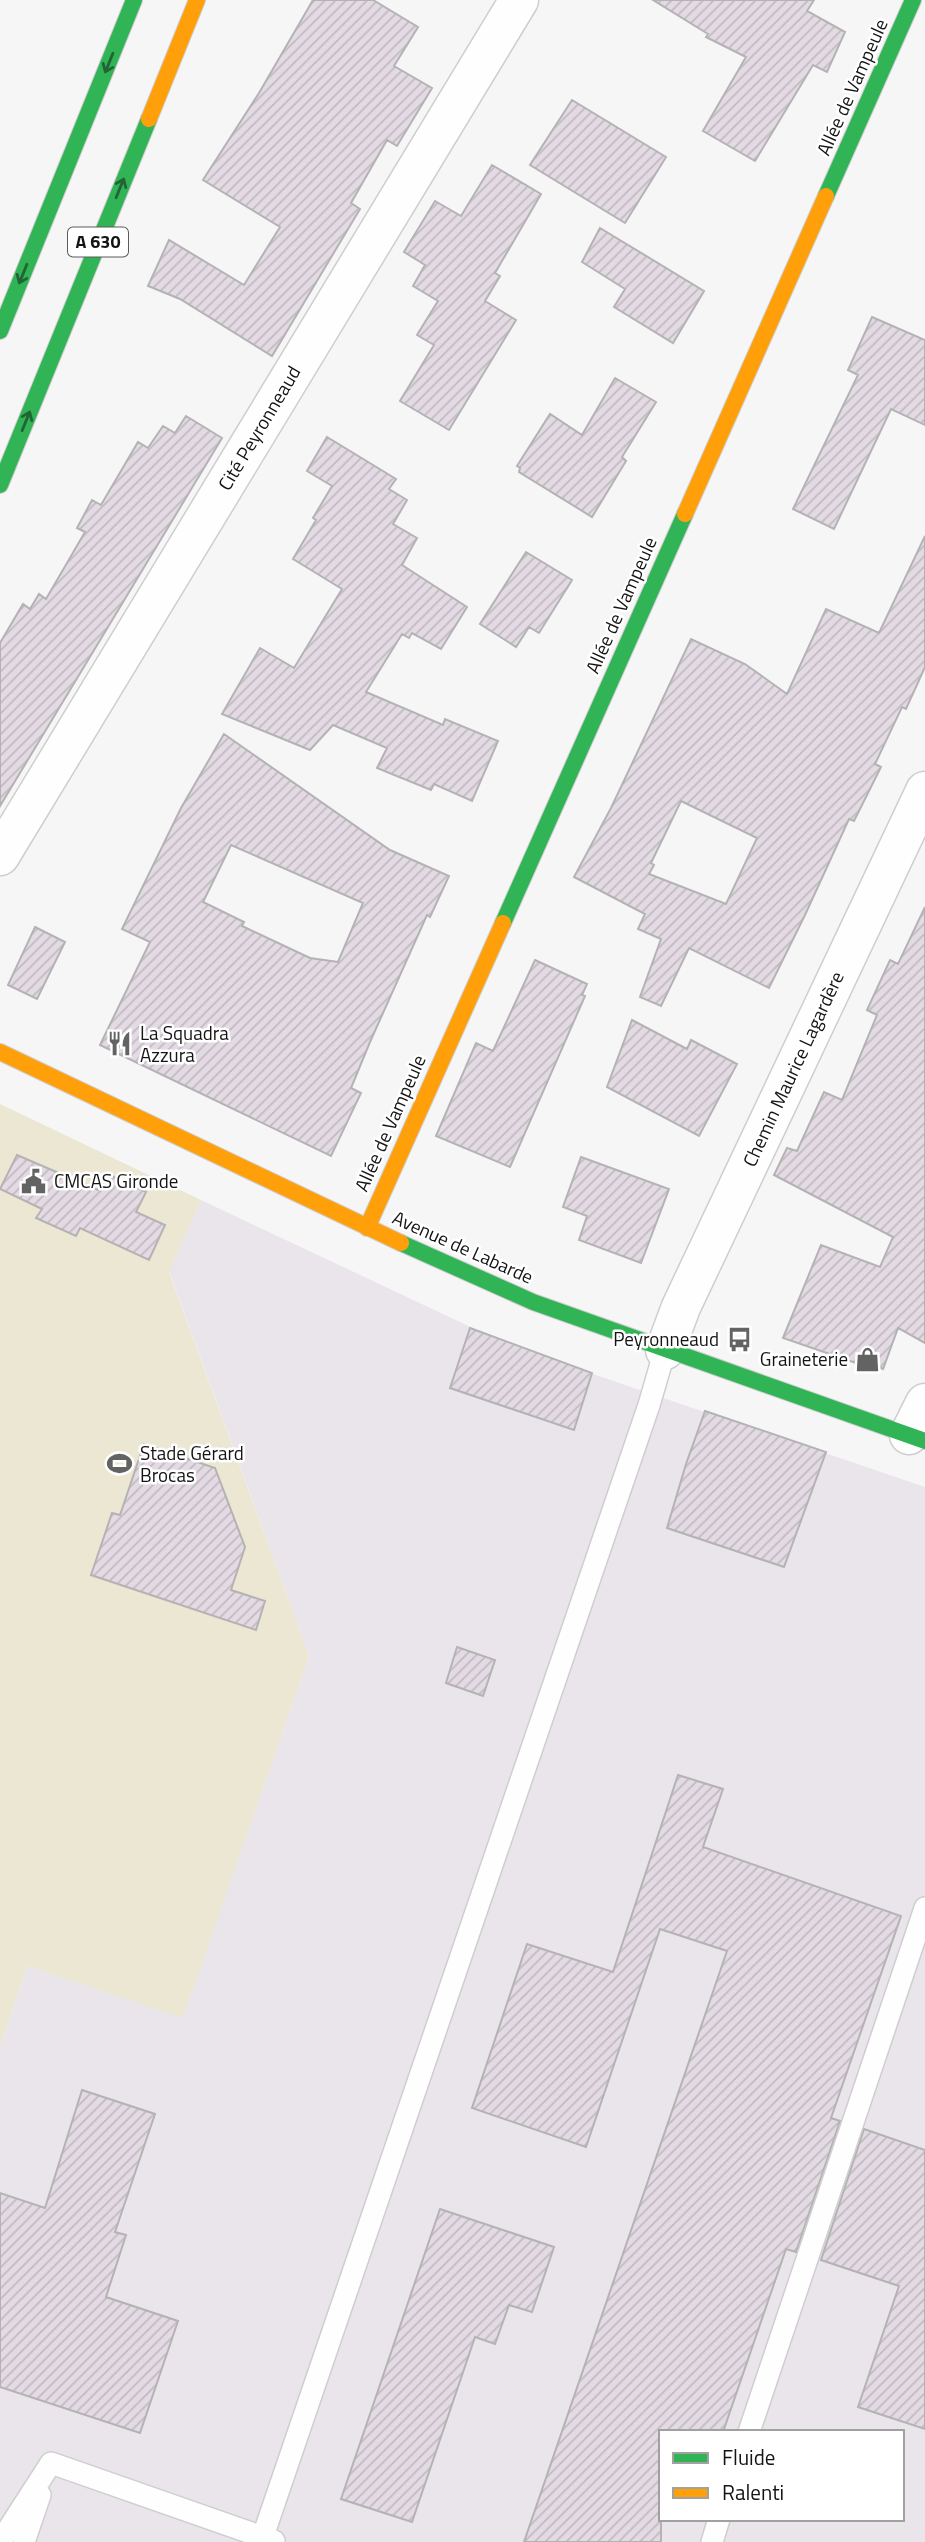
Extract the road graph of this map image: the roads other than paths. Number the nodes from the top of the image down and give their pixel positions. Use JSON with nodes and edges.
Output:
{"nodes":[{"id":1,"x":134,"y":0,"type":"edge"},
{"id":2,"x":197,"y":0,"type":"edge"},
{"id":3,"x":519,"y":0,"type":"edge"},
{"id":4,"x":913,"y":0,"type":"edge"},
{"id":5,"x":0,"y":331,"type":"edge"},
{"id":6,"x":0,"y":485,"type":"edge"},
{"id":7,"x":925,"y":791,"type":"edge"},
{"id":8,"x":0,"y":856,"type":"edge"},
{"id":9,"x":1,"y":1057,"type":"edge"},
{"id":10,"x":367,"y":1228,"type":"junction"},
{"id":11,"x":665,"y":1350,"type":"junction"},
{"id":12,"x":920,"y":1426,"type":"edge"},
{"id":13,"x":925,"y":1908,"type":"edge"},
{"id":14,"x":750,"y":2430,"type":"edge"},
{"id":15,"x":51,"y":2463,"type":"junction"},
{"id":16,"x":718,"y":2521,"type":"edge"},
{"id":17,"x":266,"y":2541,"type":"edge"},
{"id":18,"x":0,"y":2542,"type":"edge"},
{"id":19,"x":24,"y":2542,"type":"edge"},
{"id":20,"x":712,"y":2542,"type":"edge"}],
"edges":[{"from":1,"to":5,"type":"main road","number":"A 630","one_way":true},
{"from":6,"to":2,"type":"main road","number":"A 630","one_way":true},
{"from":3,"to":8,"type":"street","name":"Cité Peyronneaud"},
{"from":4,"to":10,"type":"main road","name":"Allée de Vampeule"},
{"from":7,"to":11,"type":"street","name":"Chemin Maurice Lagardère"},
{"from":9,"to":10,"type":"main road","name":"Avenue de Labarde"},
{"from":10,"to":11,"type":"main road","name":"Avenue de Labarde"},
{"from":11,"to":12,"type":"main road","name":"Avenue de Labarde"},
{"from":11,"to":17,"type":"lane"},
{"from":13,"to":14,"type":"lane"},
{"from":15,"to":17,"type":"lane"},
{"from":15,"to":18,"type":"lane"},
{"from":15,"to":19,"type":"lane"},
{"from":16,"to":20,"type":"lane"}]}
